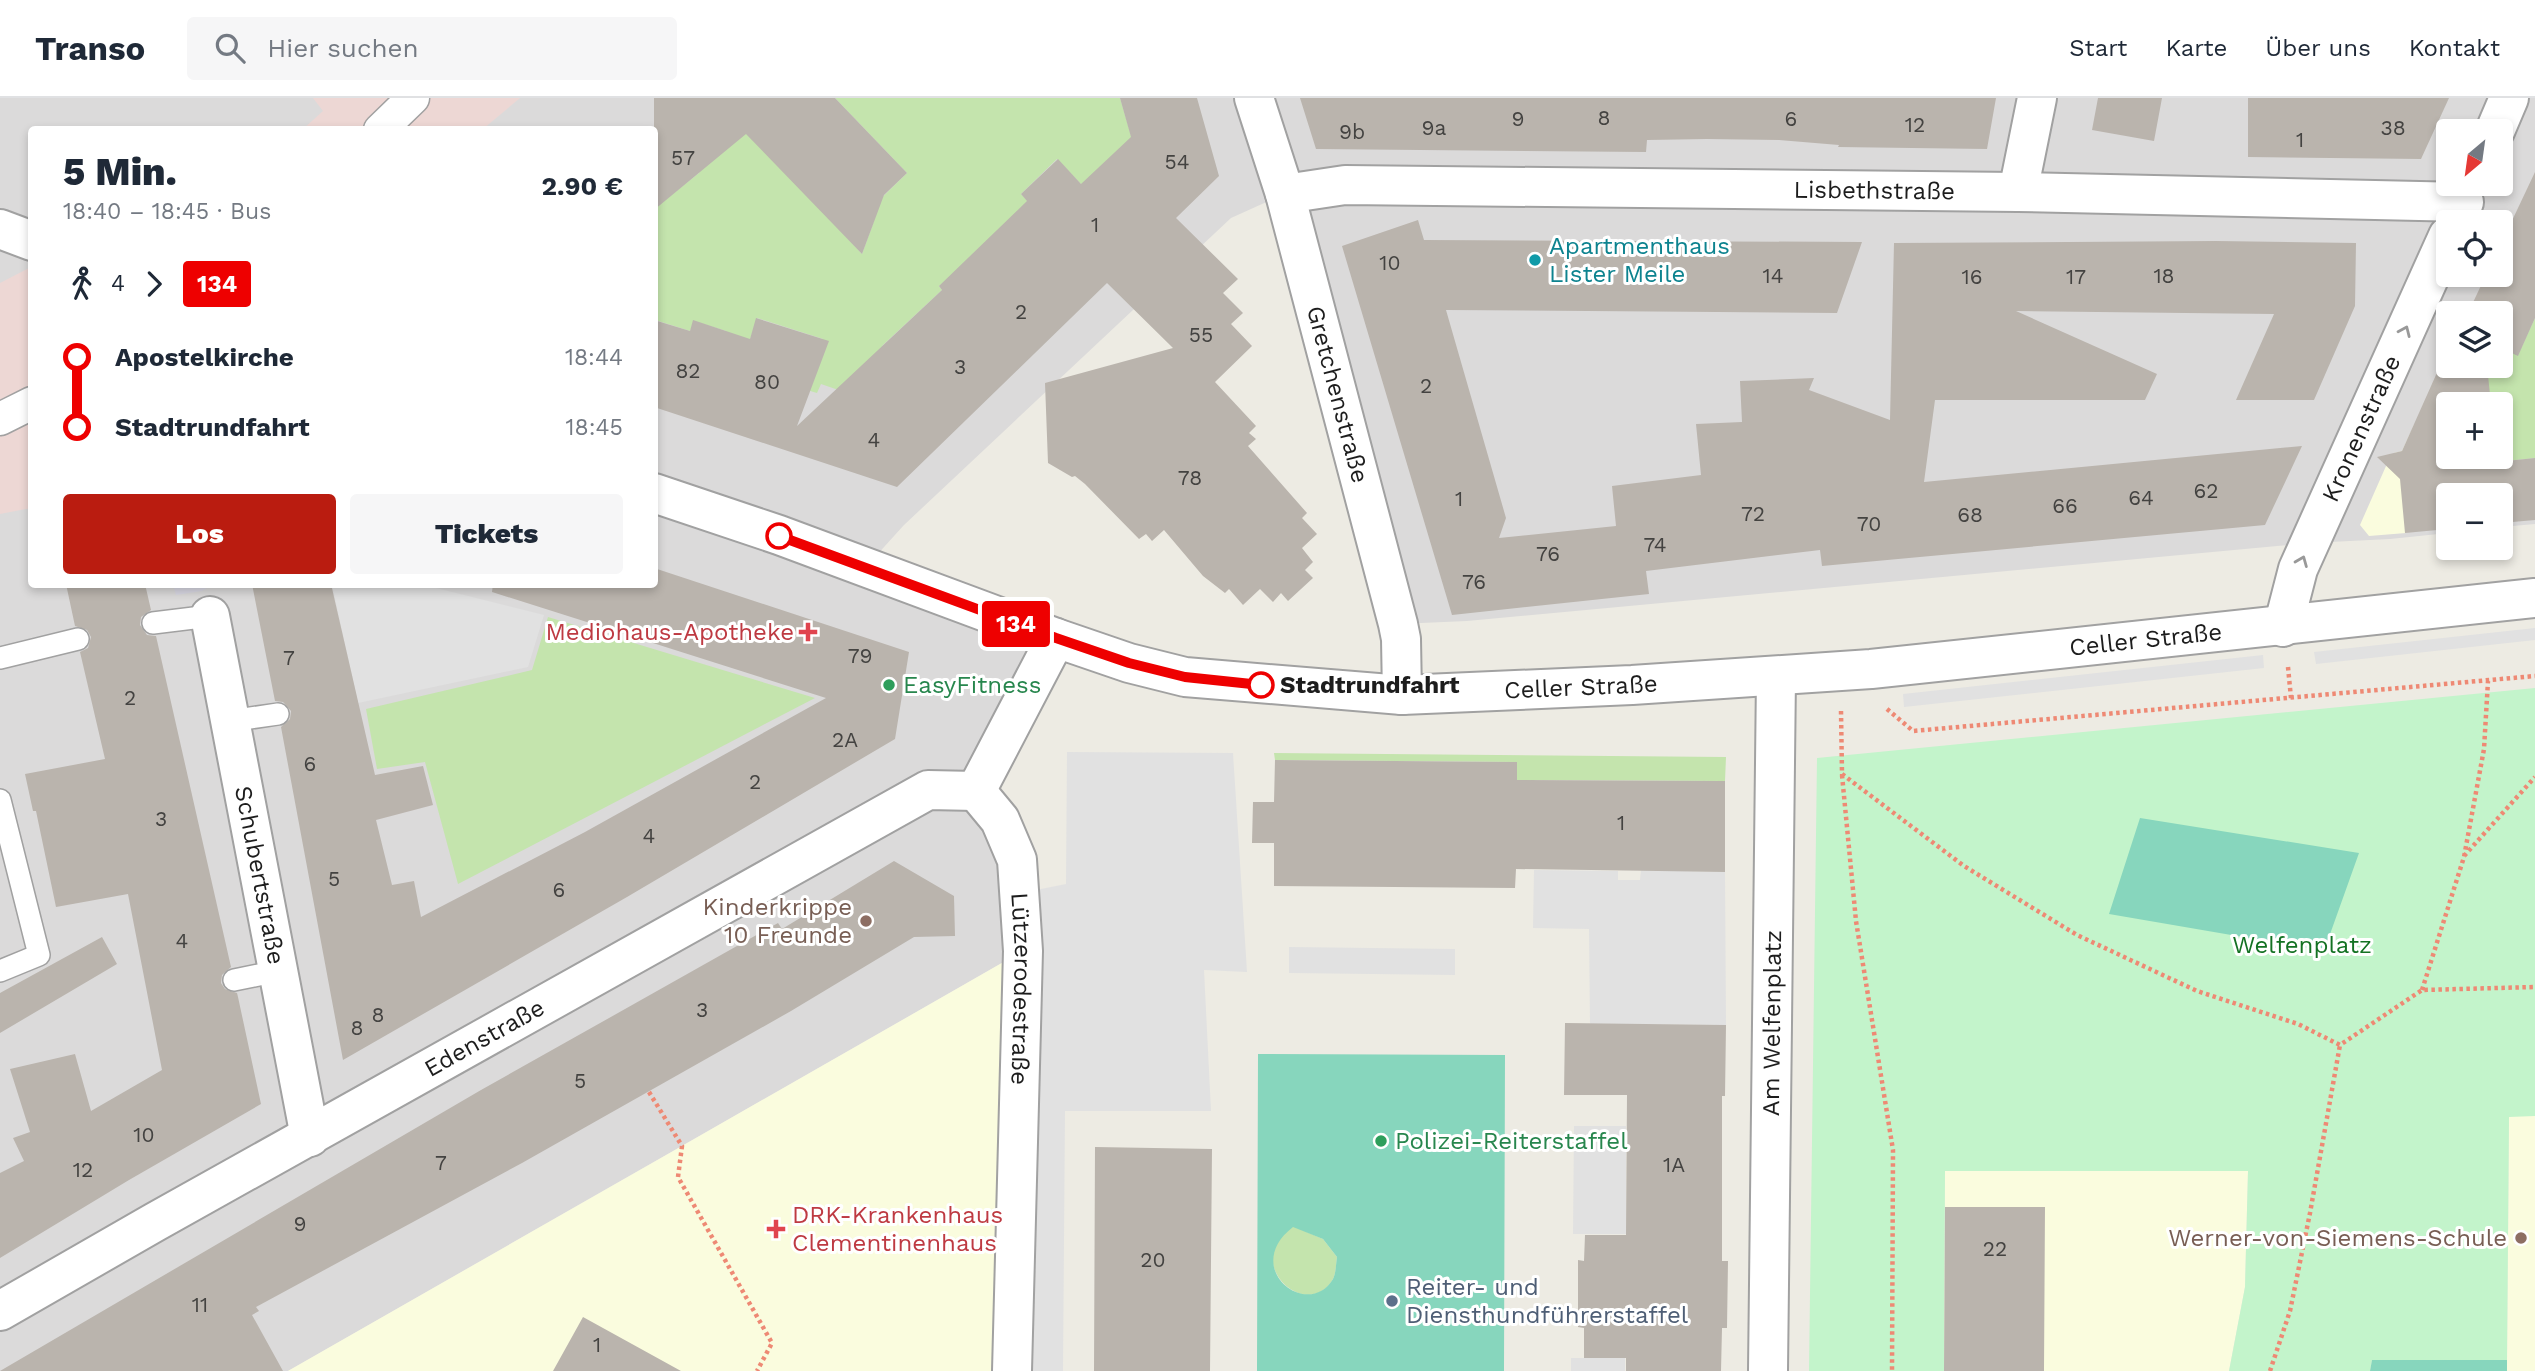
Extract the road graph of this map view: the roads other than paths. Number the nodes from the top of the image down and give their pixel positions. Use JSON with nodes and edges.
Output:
{"nodes":[{"id":1,"x":413,"y":98,"type":"edge"},
{"id":2,"x":1254,"y":98,"type":"edge"},
{"id":3,"x":2037,"y":98,"type":"edge"},
{"id":4,"x":2509,"y":98,"type":"edge"},
{"id":5,"x":2500,"y":119,"type":"edge"},
{"id":6,"x":384,"y":126,"type":"edge"},
{"id":7,"x":2018,"y":192,"type":"junction"},
{"id":8,"x":1285,"y":194,"type":"junction"},
{"id":9,"x":2436,"y":210,"type":"edge"},
{"id":10,"x":0,"y":229,"type":"edge"},
{"id":11,"x":28,"y":240,"type":"edge"},
{"id":12,"x":2436,"y":262,"type":"edge"},
{"id":13,"x":28,"y":404,"type":"edge"},
{"id":14,"x":0,"y":419,"type":"edge"},
{"id":15,"x":658,"y":494,"type":"edge"},
{"id":16,"x":2535,"y":598,"type":"edge"},
{"id":17,"x":210,"y":616,"type":"joint"},
{"id":18,"x":153,"y":623,"type":"dead end"},
{"id":19,"x":2283,"y":627,"type":"junction"},
{"id":20,"x":1056,"y":638,"type":"junction"},
{"id":21,"x":78,"y":639,"type":"dead end"},
{"id":22,"x":0,"y":658,"type":"edge"},
{"id":23,"x":1776,"y":676,"type":"junction"},
{"id":24,"x":1402,"y":695,"type":"junction"},
{"id":25,"x":278,"y":714,"type":"dead end"},
{"id":26,"x":230,"y":721,"type":"junction"},
{"id":27,"x":976,"y":791,"type":"junction"},
{"id":28,"x":0,"y":800,"type":"edge"},
{"id":29,"x":0,"y":971,"type":"edge"},
{"id":30,"x":278,"y":971,"type":"junction"},
{"id":31,"x":234,"y":980,"type":"dead end"},
{"id":32,"x":310,"y":1137,"type":"junction"},
{"id":33,"x":0,"y":1311,"type":"edge"},
{"id":34,"x":1012,"y":1371,"type":"edge"},
{"id":35,"x":1768,"y":1371,"type":"edge"}],
"edges":[{"from":1,"to":6,"type":"street"},
{"from":2,"to":8,"type":"street","name":"Gretchenstraße"},
{"from":3,"to":7,"type":"street"},
{"from":4,"to":5,"type":"street"},
{"from":7,"to":8,"type":"street","name":"Lisbethstraße"},
{"from":7,"to":9,"type":"street","name":"Lisbethstraße"},
{"from":8,"to":24,"type":"street","name":"Gretchenstraße"},
{"from":10,"to":11,"type":"street"},
{"from":19,"to":12,"type":"street","name":"Kronenstraße","one_way":true},
{"from":13,"to":14,"type":"street"},
{"from":15,"to":20,"type":"street","name":"Celler Straße"},
{"from":16,"to":19,"type":"street","name":"Celler Straße"},
{"from":17,"to":18,"type":"lane"},
{"from":17,"to":26,"type":"street","name":"Schubertstraße"},
{"from":19,"to":23,"type":"street","name":"Celler Straße"},
{"from":20,"to":24,"type":"street","name":"Celler Straße"},
{"from":20,"to":27,"type":"street"},
{"from":21,"to":22,"type":"lane"},
{"from":23,"to":24,"type":"street","name":"Celler Straße"},
{"from":23,"to":35,"type":"street","name":"Am Welfenplatz"},
{"from":25,"to":26,"type":"lane"},
{"from":26,"to":30,"type":"street","name":"Schubertstraße"},
{"from":27,"to":32,"type":"street","name":"Edenstraße"},
{"from":27,"to":34,"type":"street","name":"Lützerodestraße"},
{"from":28,"to":29,"type":"lane"},
{"from":30,"to":31,"type":"lane"},
{"from":30,"to":32,"type":"street","name":"Schubertstraße"},
{"from":32,"to":33,"type":"street","name":"Edenstraße"}]}
